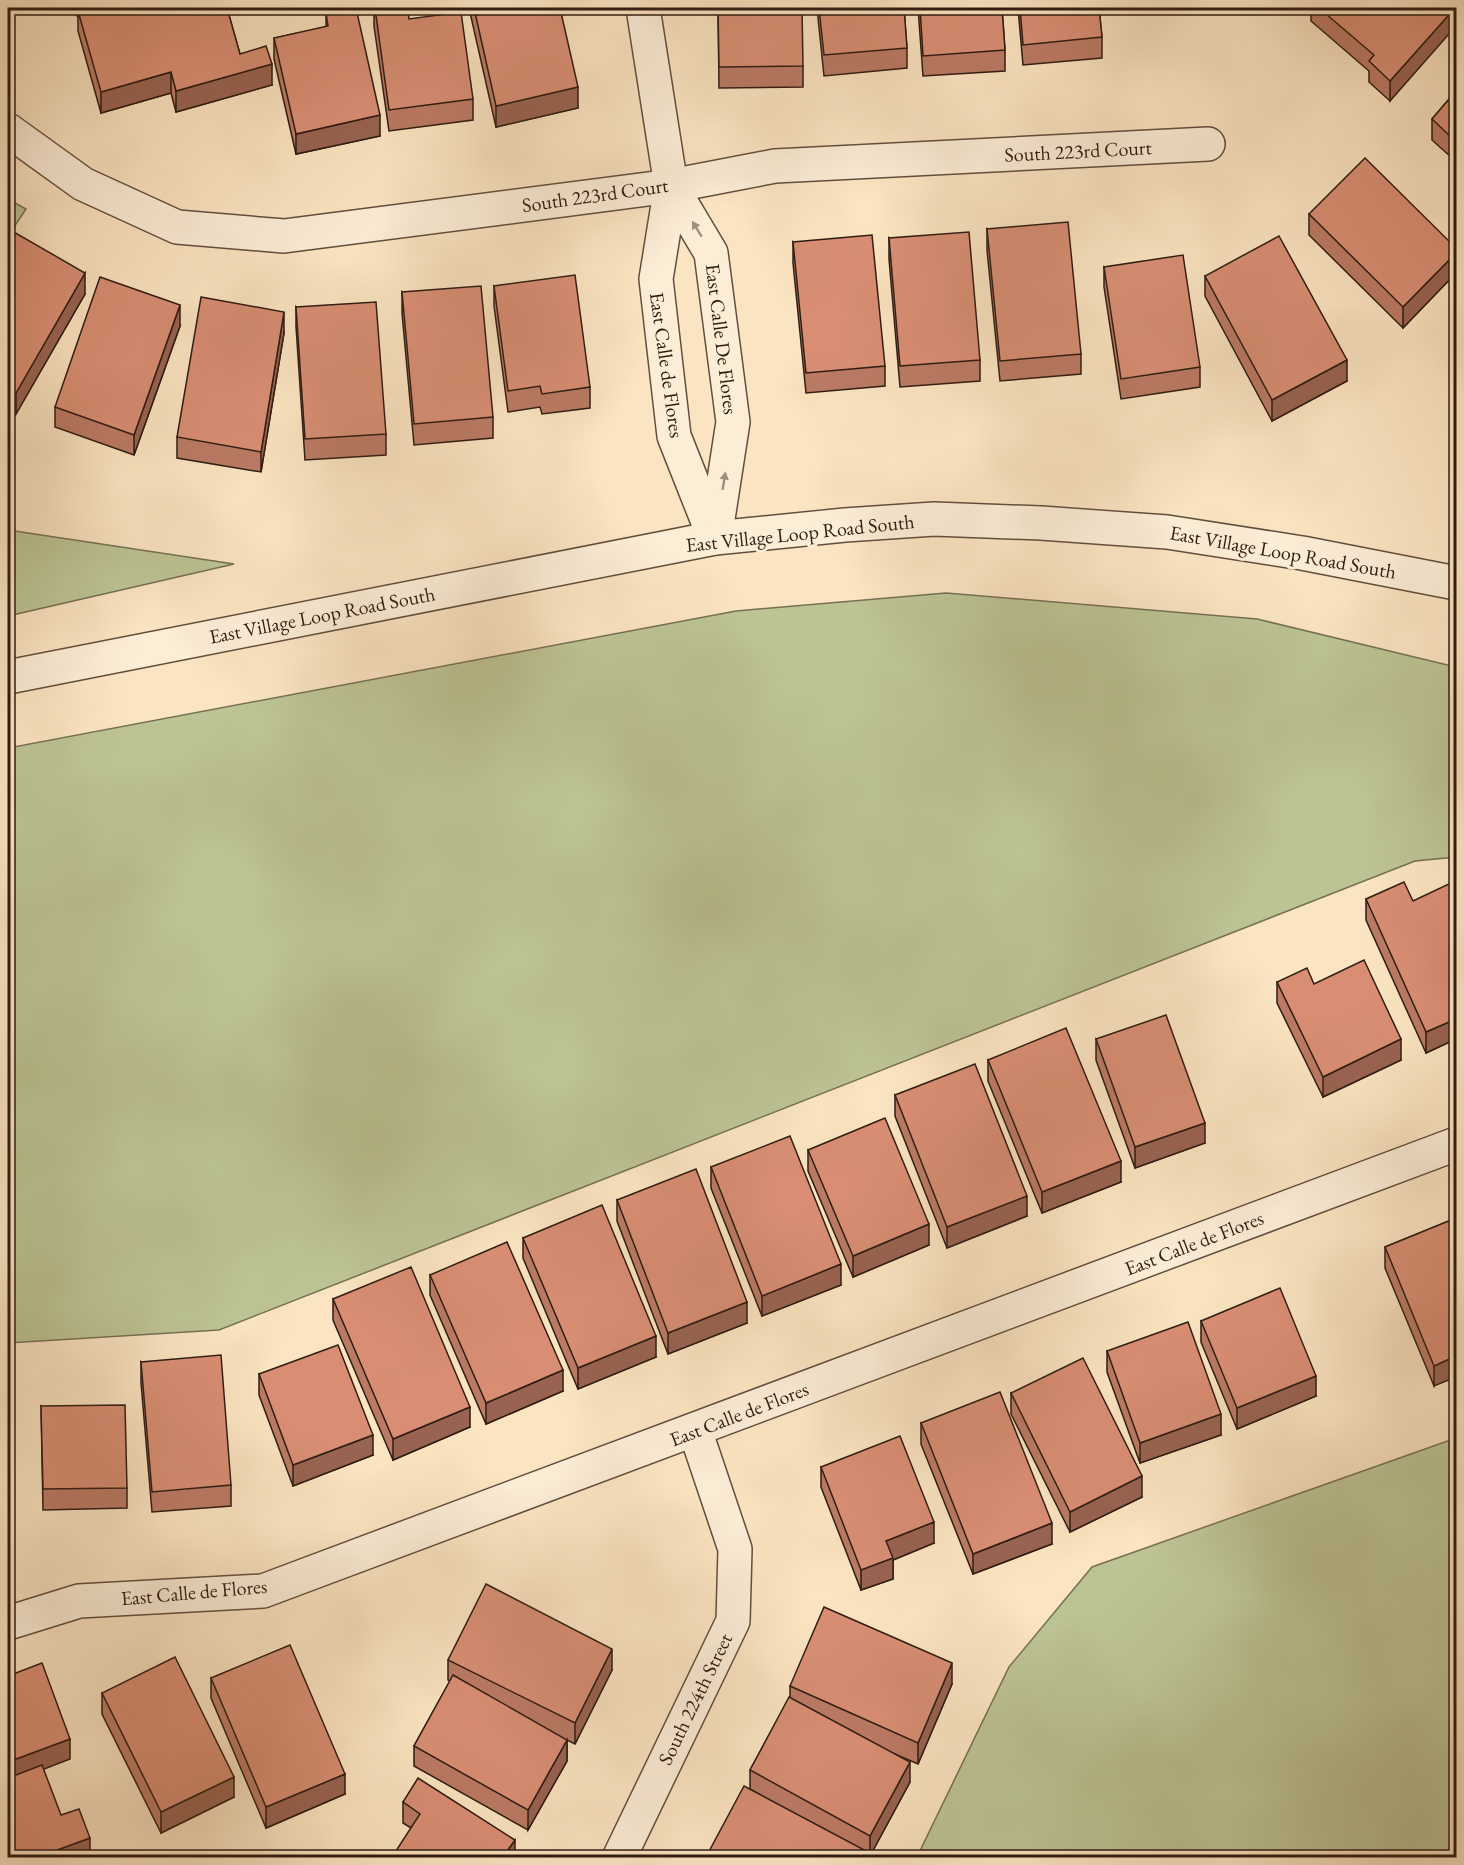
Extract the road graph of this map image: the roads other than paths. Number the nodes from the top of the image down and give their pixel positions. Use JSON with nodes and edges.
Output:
{"nodes":[{"id":1,"x":643,"y":8,"type":"edge"},
{"id":2,"x":8,"y":130,"type":"edge"},
{"id":3,"x":1208,"y":144,"type":"dead end"},
{"id":4,"x":671,"y":186,"type":"junction"},
{"id":5,"x":715,"y":538,"type":"junction"},
{"id":6,"x":1456,"y":583,"type":"edge"},
{"id":7,"x":8,"y":677,"type":"edge"},
{"id":8,"x":1456,"y":1144,"type":"edge"},
{"id":9,"x":695,"y":1430,"type":"junction"},
{"id":10,"x":8,"y":1623,"type":"edge"},
{"id":11,"x":619,"y":1857,"type":"edge"}],
"edges":[{"from":1,"to":4,"type":"street","name":"East Calle De Flores"},
{"from":2,"to":4,"type":"street","name":"South 223rd Court"},
{"from":3,"to":4,"type":"street","name":"South 223rd Court"},
{"from":4,"to":5,"type":"street","name":"East Calle de Flores"},
{"from":5,"to":4,"type":"street","name":"East Calle De Flores","one_way":true},
{"from":5,"to":6,"type":"street","name":"East Village Loop Road South"},
{"from":5,"to":7,"type":"street","name":"East Village Loop Road South"},
{"from":8,"to":9,"type":"street","name":"East Calle de Flores"},
{"from":9,"to":10,"type":"street","name":"East Calle de Flores"},
{"from":9,"to":11,"type":"street","name":"South 224th Street"}]}
